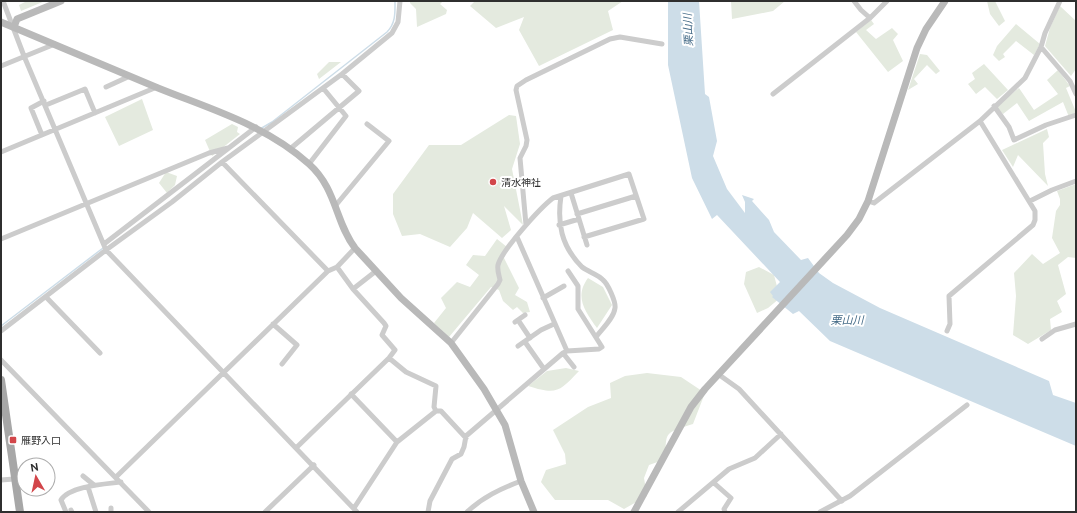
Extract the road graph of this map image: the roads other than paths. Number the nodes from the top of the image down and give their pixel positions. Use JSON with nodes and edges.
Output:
{"nodes":[{"id":1,"x":3,"y":1,"type":"edge"},
{"id":2,"x":60,"y":1,"type":"edge"},
{"id":3,"x":400,"y":1,"type":"edge"},
{"id":4,"x":854,"y":1,"type":"edge"},
{"id":5,"x":886,"y":1,"type":"edge"},
{"id":6,"x":944,"y":1,"type":"edge"},
{"id":7,"x":1060,"y":1,"type":"edge"},
{"id":8,"x":870,"y":18,"type":"junction"},
{"id":9,"x":1,"y":22,"type":"edge"},
{"id":10,"x":14,"y":27,"type":"junction"},
{"id":11,"x":55,"y":44,"type":"junction"},
{"id":12,"x":662,"y":44,"type":"dead end"},
{"id":13,"x":1041,"y":47,"type":"junction"},
{"id":14,"x":24,"y":56,"type":"junction"},
{"id":15,"x":1,"y":66,"type":"edge"},
{"id":16,"x":342,"y":74,"type":"junction"},
{"id":17,"x":130,"y":76,"type":"junction"},
{"id":18,"x":106,"y":87,"type":"dead end"},
{"id":19,"x":157,"y":88,"type":"junction"},
{"id":20,"x":323,"y":88,"type":"junction"},
{"id":21,"x":773,"y":94,"type":"dead end"},
{"id":22,"x":1076,"y":94,"type":"edge"},
{"id":23,"x":45,"y":103,"type":"junction"},
{"id":24,"x":994,"y":106,"type":"junction"},
{"id":25,"x":339,"y":107,"type":"junction"},
{"id":26,"x":95,"y":113,"type":"junction"},
{"id":27,"x":1076,"y":115,"type":"edge"},
{"id":28,"x":980,"y":121,"type":"junction"},
{"id":29,"x":366,"y":124,"type":"dead end"},
{"id":30,"x":256,"y":127,"type":"junction"},
{"id":31,"x":56,"y":130,"type":"junction"},
{"id":32,"x":265,"y":132,"type":"junction"},
{"id":33,"x":42,"y":135,"type":"junction"},
{"id":34,"x":228,"y":148,"type":"junction"},
{"id":35,"x":290,"y":149,"type":"junction"},
{"id":36,"x":1,"y":152,"type":"edge"},
{"id":37,"x":222,"y":162,"type":"junction"},
{"id":38,"x":309,"y":164,"type":"junction"},
{"id":39,"x":1076,"y":181,"type":"edge"},
{"id":40,"x":571,"y":193,"type":"junction"},
{"id":41,"x":561,"y":196,"type":"junction"},
{"id":42,"x":636,"y":196,"type":"junction"},
{"id":43,"x":868,"y":201,"type":"junction"},
{"id":44,"x":1030,"y":201,"type":"junction"},
{"id":45,"x":86,"y":203,"type":"junction"},
{"id":46,"x":336,"y":204,"type":"junction"},
{"id":47,"x":578,"y":217,"type":"junction"},
{"id":48,"x":526,"y":225,"type":"junction"},
{"id":49,"x":559,"y":225,"type":"junction"},
{"id":50,"x":517,"y":237,"type":"junction"},
{"id":51,"x":584,"y":237,"type":"junction"},
{"id":52,"x":1,"y":239,"type":"edge"},
{"id":53,"x":104,"y":244,"type":"junction"},
{"id":54,"x":586,"y":245,"type":"dead end"},
{"id":55,"x":355,"y":248,"type":"junction"},
{"id":56,"x":106,"y":250,"type":"junction"},
{"id":57,"x":337,"y":267,"type":"junction"},
{"id":58,"x":328,"y":271,"type":"junction"},
{"id":59,"x":376,"y":271,"type":"junction"},
{"id":60,"x":568,"y":271,"type":"dead end"},
{"id":61,"x":564,"y":286,"type":"dead end"},
{"id":62,"x":353,"y":289,"type":"junction"},
{"id":63,"x":46,"y":297,"type":"junction"},
{"id":64,"x":543,"y":298,"type":"junction"},
{"id":65,"x":525,"y":315,"type":"dead end"},
{"id":66,"x":273,"y":324,"type":"junction"},
{"id":67,"x":554,"y":324,"type":"junction"},
{"id":68,"x":1076,"y":324,"type":"edge"},
{"id":69,"x":947,"y":331,"type":"dead end"},
{"id":70,"x":1,"y":332,"type":"edge"},
{"id":71,"x":596,"y":337,"type":"junction"},
{"id":72,"x":530,"y":338,"type":"junction"},
{"id":73,"x":1042,"y":339,"type":"dead end"},
{"id":74,"x":525,"y":342,"type":"junction"},
{"id":75,"x":451,"y":343,"type":"junction"},
{"id":76,"x":518,"y":346,"type":"dead end"},
{"id":77,"x":565,"y":352,"type":"junction"},
{"id":78,"x":100,"y":353,"type":"dead end"},
{"id":79,"x":389,"y":358,"type":"junction"},
{"id":80,"x":1,"y":360,"type":"edge"},
{"id":81,"x":282,"y":364,"type":"dead end"},
{"id":82,"x":574,"y":367,"type":"dead end"},
{"id":83,"x":544,"y":369,"type":"junction"},
{"id":84,"x":223,"y":372,"type":"junction"},
{"id":85,"x":718,"y":374,"type":"junction"},
{"id":86,"x":1,"y":380,"type":"edge"},
{"id":87,"x":351,"y":394,"type":"junction"},
{"id":88,"x":3,"y":403,"type":"edge"},
{"id":89,"x":967,"y":405,"type":"dead end"},
{"id":90,"x":497,"y":410,"type":"junction"},
{"id":91,"x":436,"y":411,"type":"junction"},
{"id":92,"x":781,"y":434,"type":"junction"},
{"id":93,"x":466,"y":438,"type":"junction"},
{"id":94,"x":397,"y":442,"type":"junction"},
{"id":95,"x":297,"y":447,"type":"junction"},
{"id":96,"x":314,"y":465,"type":"junction"},
{"id":97,"x":83,"y":476,"type":"dead end"},
{"id":98,"x":116,"y":476,"type":"junction"},
{"id":99,"x":14,"y":479,"type":"junction"},
{"id":100,"x":1,"y":480,"type":"edge"},
{"id":101,"x":522,"y":481,"type":"junction"},
{"id":102,"x":121,"y":482,"type":"junction"},
{"id":103,"x":714,"y":483,"type":"junction"},
{"id":104,"x":94,"y":485,"type":"junction"},
{"id":105,"x":88,"y":487,"type":"junction"},
{"id":106,"x":842,"y":501,"type":"junction"},
{"id":107,"x":355,"y":510,"type":"edge"},
{"id":108,"x":20,"y":512,"type":"edge"},
{"id":109,"x":68,"y":512,"type":"edge"},
{"id":110,"x":96,"y":512,"type":"edge"},
{"id":111,"x":149,"y":512,"type":"edge"},
{"id":112,"x":265,"y":512,"type":"edge"},
{"id":113,"x":428,"y":512,"type":"edge"},
{"id":114,"x":467,"y":512,"type":"edge"},
{"id":115,"x":534,"y":512,"type":"edge"},
{"id":116,"x":634,"y":512,"type":"edge"},
{"id":117,"x":678,"y":512,"type":"edge"},
{"id":118,"x":726,"y":512,"type":"edge"},
{"id":119,"x":820,"y":512,"type":"edge"}],
"edges":[{"from":1,"to":10,"type":"street"},
{"from":2,"to":10,"type":"street"},
{"from":3,"to":16,"type":"street"},
{"from":4,"to":8,"type":"street"},
{"from":5,"to":8,"type":"street"},
{"from":6,"to":43,"type":"street"},
{"from":7,"to":13,"type":"street"},
{"from":8,"to":21,"type":"street"},
{"from":9,"to":10,"type":"street"},
{"from":10,"to":11,"type":"street"},
{"from":10,"to":14,"type":"street"},
{"from":11,"to":14,"type":"street"},
{"from":11,"to":17,"type":"street"},
{"from":12,"to":48,"type":"street"},
{"from":13,"to":22,"type":"street"},
{"from":13,"to":24,"type":"street"},
{"from":14,"to":15,"type":"street"},
{"from":14,"to":23,"type":"street"},
{"from":16,"to":20,"type":"street"},
{"from":16,"to":25,"type":"street"},
{"from":17,"to":18,"type":"street"},
{"from":17,"to":19,"type":"street"},
{"from":19,"to":26,"type":"street"},
{"from":19,"to":30,"type":"street"},
{"from":20,"to":25,"type":"street"},
{"from":20,"to":32,"type":"street"},
{"from":23,"to":26,"type":"street"},
{"from":23,"to":31,"type":"street"},
{"from":23,"to":33,"type":"street"},
{"from":24,"to":27,"type":"street"},
{"from":24,"to":28,"type":"street"},
{"from":25,"to":35,"type":"street"},
{"from":25,"to":38,"type":"street"},
{"from":26,"to":31,"type":"street"},
{"from":28,"to":43,"type":"street"},
{"from":28,"to":44,"type":"street"},
{"from":29,"to":46,"type":"street"},
{"from":30,"to":32,"type":"street"},
{"from":30,"to":34,"type":"street"},
{"from":31,"to":33,"type":"street"},
{"from":31,"to":45,"type":"street"},
{"from":32,"to":35,"type":"street"},
{"from":32,"to":37,"type":"street"},
{"from":33,"to":36,"type":"street"},
{"from":34,"to":45,"type":"street"},
{"from":34,"to":53,"type":"street"},
{"from":35,"to":38,"type":"street"},
{"from":37,"to":56,"type":"street"},
{"from":37,"to":58,"type":"street"},
{"from":38,"to":46,"type":"street"},
{"from":39,"to":44,"type":"street"},
{"from":40,"to":41,"type":"street"},
{"from":40,"to":42,"type":"street"},
{"from":40,"to":47,"type":"street"},
{"from":41,"to":48,"type":"street"},
{"from":41,"to":49,"type":"street"},
{"from":42,"to":47,"type":"street"},
{"from":42,"to":51,"type":"street"},
{"from":43,"to":85,"type":"street"},
{"from":44,"to":69,"type":"street"},
{"from":45,"to":52,"type":"street"},
{"from":45,"to":53,"type":"street"},
{"from":46,"to":55,"type":"street"},
{"from":47,"to":49,"type":"street"},
{"from":47,"to":51,"type":"street"},
{"from":48,"to":50,"type":"street"},
{"from":49,"to":71,"type":"street"},
{"from":50,"to":64,"type":"street"},
{"from":50,"to":75,"type":"street"},
{"from":51,"to":54,"type":"street"},
{"from":53,"to":56,"type":"street"},
{"from":55,"to":57,"type":"street"},
{"from":55,"to":59,"type":"street"},
{"from":56,"to":63,"type":"street"},
{"from":56,"to":84,"type":"street"},
{"from":57,"to":58,"type":"street"},
{"from":57,"to":62,"type":"street"},
{"from":58,"to":66,"type":"street"},
{"from":59,"to":62,"type":"street"},
{"from":59,"to":75,"type":"street"},
{"from":60,"to":71,"type":"street"},
{"from":61,"to":64,"type":"street"},
{"from":62,"to":79,"type":"street"},
{"from":63,"to":70,"type":"street"},
{"from":63,"to":78,"type":"street"},
{"from":64,"to":67,"type":"street"},
{"from":65,"to":72,"type":"street"},
{"from":66,"to":81,"type":"street"},
{"from":66,"to":84,"type":"street"},
{"from":67,"to":72,"type":"street"},
{"from":67,"to":77,"type":"street"},
{"from":68,"to":73,"type":"street"},
{"from":71,"to":77,"type":"street"},
{"from":72,"to":74,"type":"street"},
{"from":74,"to":76,"type":"street"},
{"from":74,"to":83,"type":"street"},
{"from":75,"to":90,"type":"street"},
{"from":77,"to":82,"type":"street"},
{"from":77,"to":83,"type":"street"},
{"from":79,"to":87,"type":"street"},
{"from":79,"to":91,"type":"street"},
{"from":80,"to":98,"type":"street"},
{"from":83,"to":90,"type":"street"},
{"from":84,"to":95,"type":"street"},
{"from":84,"to":98,"type":"street"},
{"from":85,"to":92,"type":"street"},
{"from":85,"to":116,"type":"street"},
{"from":86,"to":88,"type":"main road"},
{"from":87,"to":94,"type":"street"},
{"from":87,"to":95,"type":"street"},
{"from":88,"to":99,"type":"main road"},
{"from":89,"to":106,"type":"street"},
{"from":90,"to":93,"type":"street"},
{"from":90,"to":101,"type":"street"},
{"from":91,"to":93,"type":"street"},
{"from":91,"to":94,"type":"street"},
{"from":92,"to":103,"type":"street"},
{"from":92,"to":106,"type":"street"},
{"from":93,"to":113,"type":"street"},
{"from":94,"to":107,"type":"street"},
{"from":95,"to":96,"type":"street"},
{"from":96,"to":107,"type":"street"},
{"from":96,"to":112,"type":"street"},
{"from":97,"to":104,"type":"street"},
{"from":98,"to":102,"type":"street"},
{"from":99,"to":100,"type":"street"},
{"from":99,"to":108,"type":"main road"},
{"from":101,"to":114,"type":"street"},
{"from":101,"to":115,"type":"street"},
{"from":102,"to":104,"type":"street"},
{"from":102,"to":111,"type":"street"},
{"from":103,"to":117,"type":"street"},
{"from":103,"to":118,"type":"street"},
{"from":104,"to":105,"type":"street"},
{"from":105,"to":109,"type":"street"},
{"from":105,"to":110,"type":"street"},
{"from":106,"to":119,"type":"street"}]}
